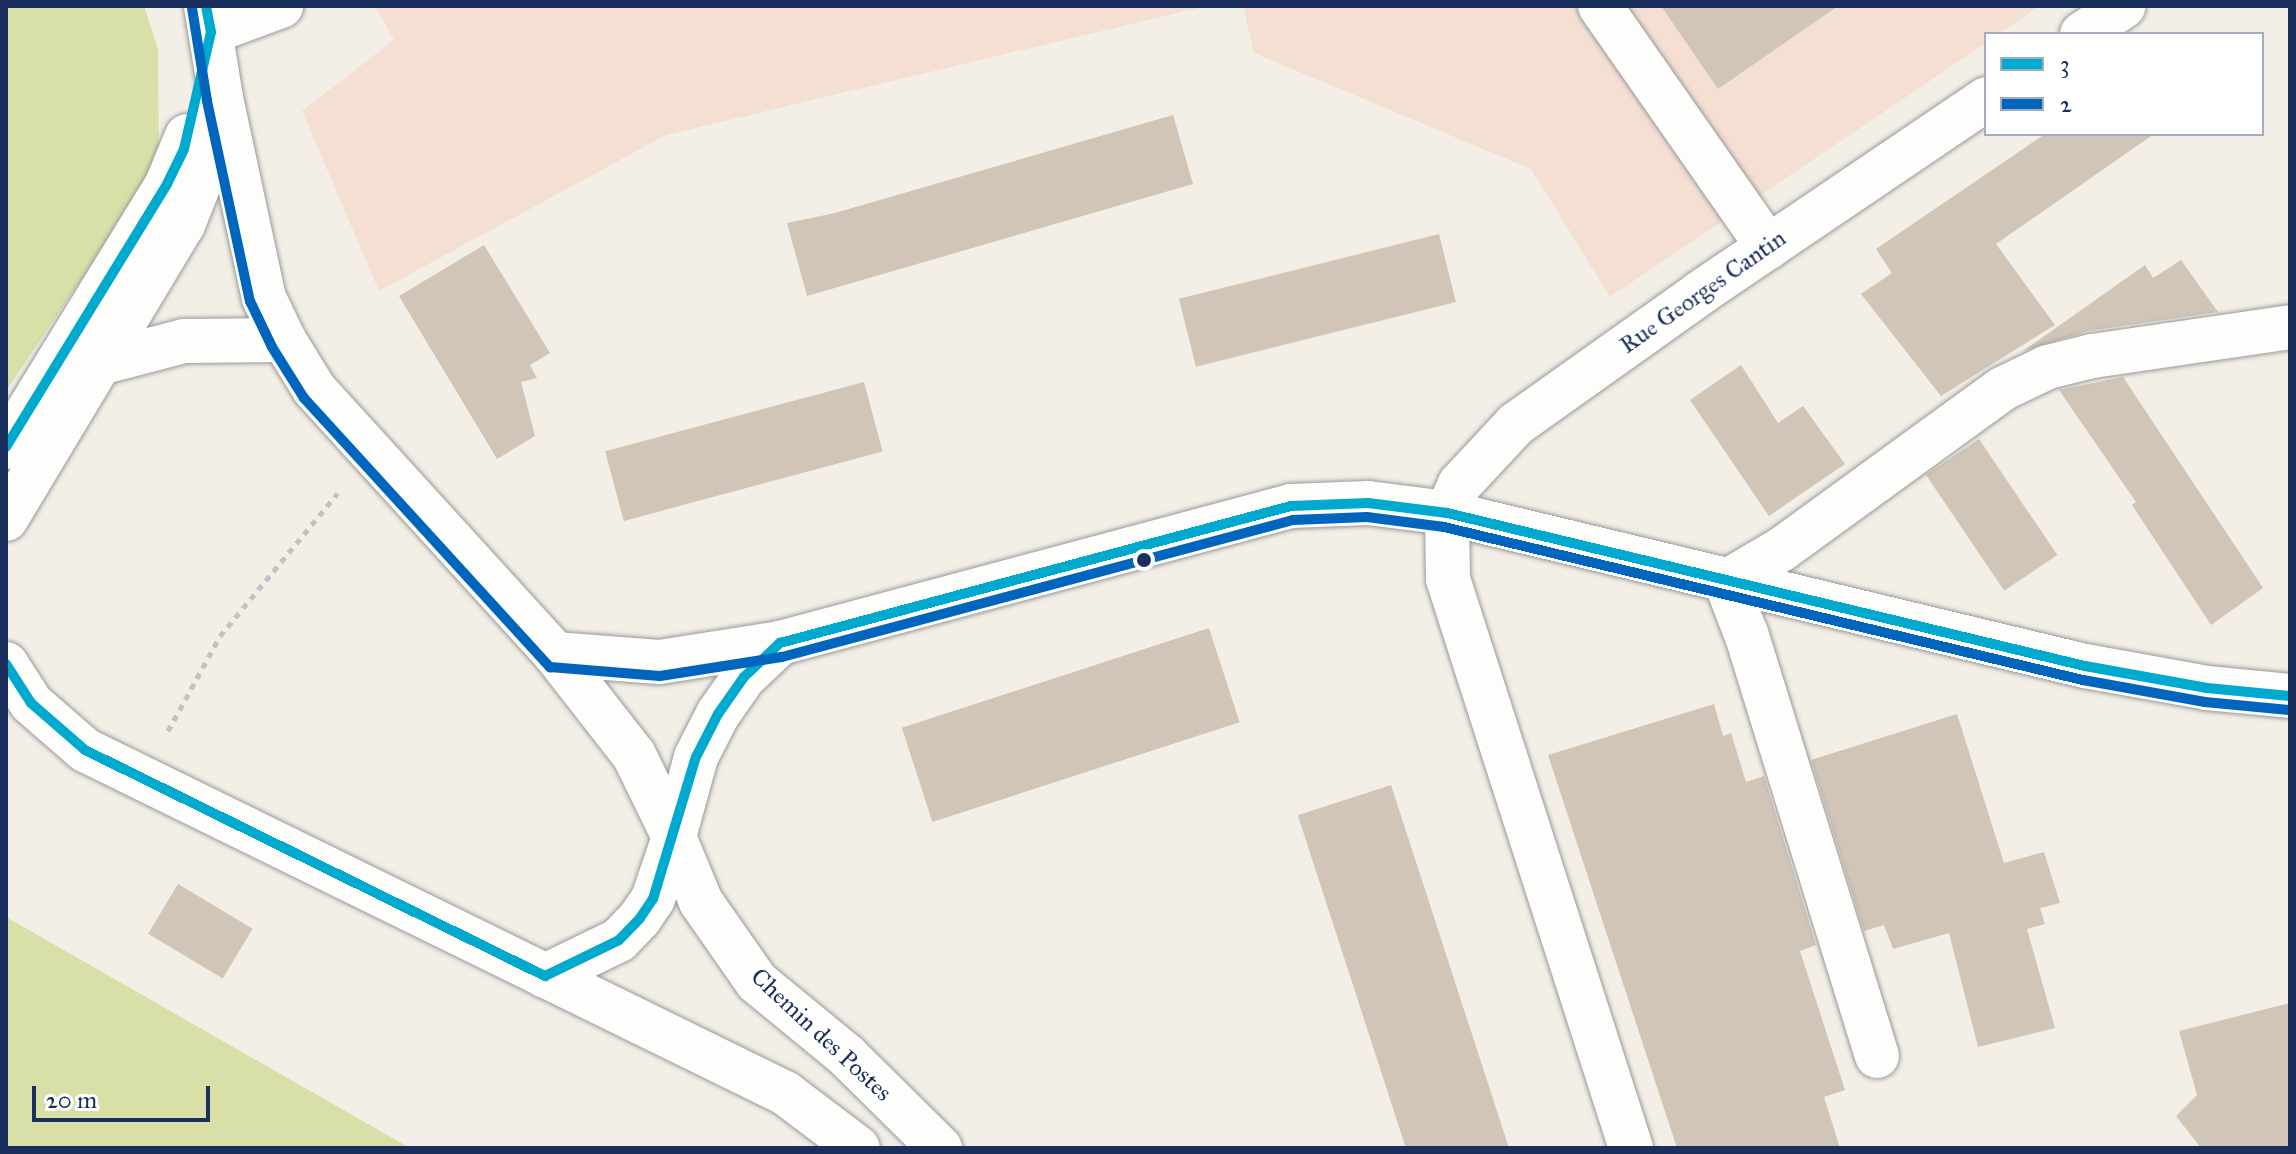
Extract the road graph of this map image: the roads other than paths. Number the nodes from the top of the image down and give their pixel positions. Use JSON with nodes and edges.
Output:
{"nodes":[{"id":1,"x":281,"y":6,"type":"edge"},
{"id":2,"x":1600,"y":6,"type":"edge"},
{"id":3,"x":2124,"y":6,"type":"edge"},
{"id":4,"x":208,"y":19,"type":"edge"},
{"id":5,"x":2085,"y":32,"type":"edge"},
{"id":6,"x":221,"y":98,"type":"junction"},
{"id":7,"x":1984,"y":100,"type":"edge"},
{"id":8,"x":1768,"y":247,"type":"junction"},
{"id":9,"x":2290,"y":327,"type":"edge"},
{"id":10,"x":284,"y":340,"type":"junction"},
{"id":11,"x":100,"y":363,"type":"junction"},
{"id":12,"x":6,"y":447,"type":"edge"},
{"id":13,"x":1447,"y":513,"type":"junction"},
{"id":14,"x":6,"y":519,"type":"edge"},
{"id":15,"x":1726,"y":582,"type":"junction"},
{"id":16,"x":780,"y":643,"type":"junction"},
{"id":17,"x":555,"y":654,"type":"junction"},
{"id":18,"x":6,"y":664,"type":"edge"},
{"id":19,"x":2290,"y":696,"type":"edge"},
{"id":20,"x":674,"y":837,"type":"junction"},
{"id":21,"x":545,"y":976,"type":"junction"},
{"id":22,"x":1877,"y":1056,"type":"dead end"},
{"id":23,"x":858,"y":1148,"type":"edge"},
{"id":24,"x":940,"y":1148,"type":"edge"},
{"id":25,"x":1631,"y":1148,"type":"edge"}],
"edges":[{"from":1,"to":4,"type":"street"},
{"from":2,"to":8,"type":"street"},
{"from":3,"to":5,"type":"street"},
{"from":4,"to":6,"type":"street","name":"Chemin des Postes"},
{"from":4,"to":12,"type":"street"},
{"from":6,"to":10,"type":"street","name":"Chemin des Postes"},
{"from":6,"to":11,"type":"street"},
{"from":7,"to":8,"type":"street","name":"Rue Georges Cantin"},
{"from":8,"to":13,"type":"street","name":"Rue Georges Cantin"},
{"from":9,"to":15,"type":"street"},
{"from":10,"to":11,"type":"street"},
{"from":10,"to":17,"type":"street","name":"Chemin des Postes"},
{"from":11,"to":14,"type":"street"},
{"from":13,"to":15,"type":"street"},
{"from":13,"to":16,"type":"street"},
{"from":13,"to":25,"type":"street"},
{"from":15,"to":19,"type":"street"},
{"from":15,"to":22,"type":"street"},
{"from":16,"to":17,"type":"street"},
{"from":16,"to":20,"type":"street"},
{"from":17,"to":20,"type":"street","name":"Chemin des Postes"},
{"from":18,"to":21,"type":"street"},
{"from":20,"to":21,"type":"street"},
{"from":20,"to":24,"type":"street","name":"Chemin des Postes"},
{"from":21,"to":23,"type":"street"}]}
